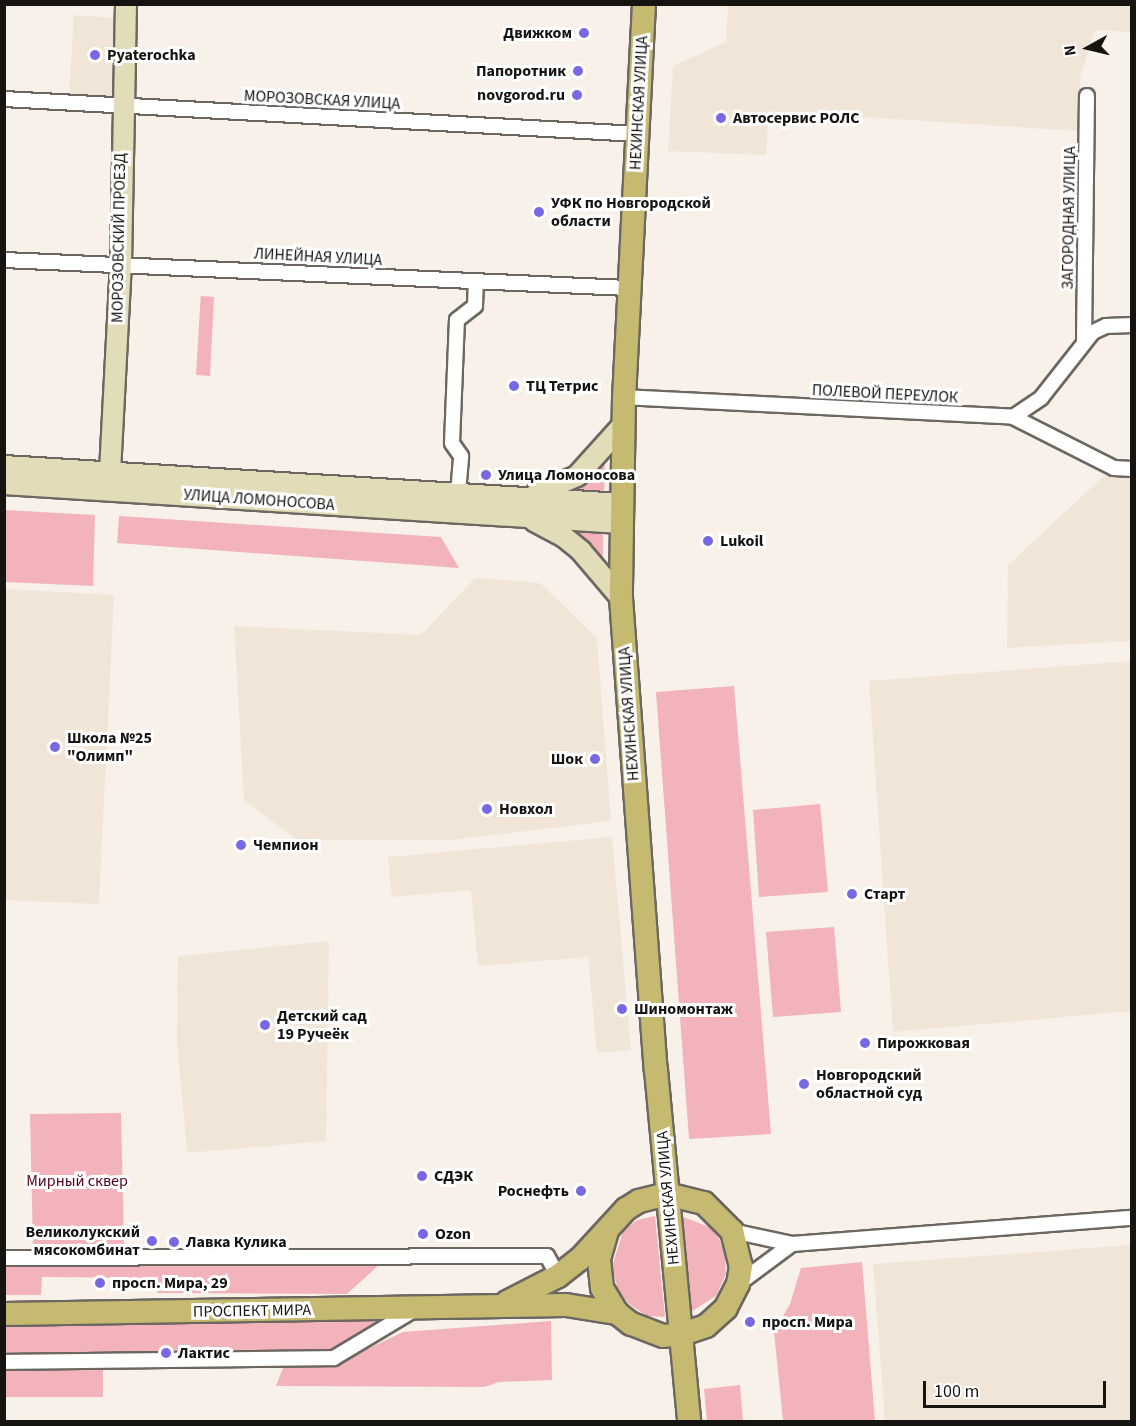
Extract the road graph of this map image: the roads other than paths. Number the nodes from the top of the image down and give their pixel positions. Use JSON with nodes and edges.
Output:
{"nodes":[{"id":1,"x":126,"y":4,"type":"edge"},
{"id":2,"x":644,"y":4,"type":"edge"},
{"id":3,"x":1087,"y":96,"type":"dead end"},
{"id":4,"x":4,"y":99,"type":"edge"},
{"id":5,"x":122,"y":105,"type":"junction"},
{"id":6,"x":637,"y":135,"type":"junction"},
{"id":7,"x":4,"y":260,"type":"edge"},
{"id":8,"x":121,"y":264,"type":"junction"},
{"id":9,"x":476,"y":281,"type":"junction"},
{"id":10,"x":629,"y":288,"type":"junction"},
{"id":11,"x":1131,"y":325,"type":"edge"},
{"id":12,"x":1084,"y":340,"type":"junction"},
{"id":13,"x":624,"y":397,"type":"junction"},
{"id":14,"x":1013,"y":417,"type":"junction"},
{"id":15,"x":623,"y":425,"type":"junction"},
{"id":16,"x":4,"y":466,"type":"edge"},
{"id":17,"x":1131,"y":469,"type":"edge"},
{"id":18,"x":110,"y":472,"type":"junction"},
{"id":19,"x":4,"y":484,"type":"edge"},
{"id":20,"x":459,"y":493,"type":"junction"},
{"id":21,"x":310,"y":494,"type":"junction"},
{"id":22,"x":509,"y":497,"type":"junction"},
{"id":23,"x":621,"y":513,"type":"junction"},
{"id":24,"x":514,"y":516,"type":"junction"},
{"id":25,"x":621,"y":598,"type":"junction"},
{"id":26,"x":667,"y":1194,"type":"junction"},
{"id":27,"x":1131,"y":1218,"type":"edge"},
{"id":28,"x":607,"y":1231,"type":"junction"},
{"id":29,"x":732,"y":1231,"type":"junction"},
{"id":30,"x":792,"y":1244,"type":"junction"},
{"id":31,"x":4,"y":1258,"type":"edge"},
{"id":32,"x":558,"y":1276,"type":"junction"},
{"id":33,"x":738,"y":1284,"type":"junction"},
{"id":34,"x":500,"y":1305,"type":"junction"},
{"id":35,"x":418,"y":1308,"type":"junction"},
{"id":36,"x":617,"y":1313,"type":"junction"},
{"id":37,"x":4,"y":1314,"type":"edge"},
{"id":38,"x":680,"y":1335,"type":"junction"},
{"id":39,"x":4,"y":1362,"type":"edge"},
{"id":40,"x":688,"y":1422,"type":"edge"}],
"edges":[{"from":1,"to":5,"type":"main road","name":"МОРОЗОВСКИЙ ПРОЕЗД"},
{"from":2,"to":6,"type":"main road","name":"НЕХИНСКАЯ УЛИЦА"},
{"from":3,"to":12,"type":"street","name":"ЗАГОРОДНАЯ УЛИЦА"},
{"from":4,"to":5,"type":"street","name":"МОРОЗОВСКАЯ УЛИЦА"},
{"from":5,"to":6,"type":"street","name":"МОРОЗОВСКАЯ УЛИЦА"},
{"from":5,"to":8,"type":"main road","name":"МОРОЗОВСКИЙ ПРОЕЗД"},
{"from":6,"to":10,"type":"main road","name":"НЕХИНСКАЯ УЛИЦА"},
{"from":7,"to":8,"type":"street","name":"ЛИНЕЙНАЯ УЛИЦА"},
{"from":8,"to":9,"type":"street","name":"ЛИНЕЙНАЯ УЛИЦА"},
{"from":8,"to":18,"type":"main road","name":"МОРОЗОВСКИЙ ПРОЕЗД"},
{"from":9,"to":10,"type":"street","name":"ЛИНЕЙНАЯ УЛИЦА"},
{"from":9,"to":20,"type":"street"},
{"from":10,"to":13,"type":"main road","name":"НЕХИНСКАЯ УЛИЦА"},
{"from":11,"to":12,"type":"street"},
{"from":12,"to":14,"type":"street"},
{"from":13,"to":14,"type":"street","name":"ПОЛЕВОЙ ПЕРЕУЛОК"},
{"from":13,"to":15,"type":"main road","name":"НЕХИНСКАЯ УЛИЦА"},
{"from":14,"to":17,"type":"street","name":"ПОЛЕВОЙ ПЕРЕУЛОК"},
{"from":15,"to":22,"type":"main road","name":"УЛИЦА ЛОМОНОСОВА"},
{"from":15,"to":23,"type":"main road","name":"НЕХИНСКАЯ УЛИЦА"},
{"from":16,"to":18,"type":"main road","name":"УЛИЦА ЛОМОНОСОВА"},
{"from":18,"to":21,"type":"main road","name":"УЛИЦА ЛОМОНОСОВА"},
{"from":19,"to":21,"type":"main road","name":"УЛИЦА ЛОМОНОСОВА"},
{"from":20,"to":21,"type":"main road","name":"УЛИЦА ЛОМОНОСОВА"},
{"from":20,"to":22,"type":"main road","name":"УЛИЦА ЛОМОНОСОВА"},
{"from":21,"to":24,"type":"main road","name":"УЛИЦА ЛОМОНОСОВА"},
{"from":22,"to":23,"type":"main road","name":"УЛИЦА ЛОМОНОСОВА"},
{"from":23,"to":24,"type":"main road","name":"УЛИЦА ЛОМОНОСОВА"},
{"from":23,"to":25,"type":"main road","name":"НЕХИНСКАЯ УЛИЦА"},
{"from":24,"to":25,"type":"main road","name":"УЛИЦА ЛОМОНОСОВА"},
{"from":25,"to":26,"type":"main road","name":"НЕХИНСКАЯ УЛИЦА"},
{"from":26,"to":28,"type":"main road","name":"ПРОСПЕКТ МИРА"},
{"from":26,"to":29,"type":"main road","name":"ПРОСПЕКТ МИРА"},
{"from":26,"to":38,"type":"main road","name":"НЕХИНСКАЯ УЛИЦА"},
{"from":27,"to":30,"type":"street"},
{"from":28,"to":32,"type":"main road","name":"ПРОСПЕКТ МИРА"},
{"from":28,"to":36,"type":"main road","name":"ПРОСПЕКТ МИРА"},
{"from":29,"to":30,"type":"street"},
{"from":29,"to":33,"type":"main road"},
{"from":30,"to":33,"type":"street"},
{"from":31,"to":32,"type":"street"},
{"from":32,"to":34,"type":"main road","name":"ПРОСПЕКТ МИРА"},
{"from":33,"to":38,"type":"main road","name":"ПРОСПЕКТ МИРА"},
{"from":34,"to":35,"type":"main road","name":"ПРОСПЕКТ МИРА"},
{"from":34,"to":36,"type":"main road","name":"ПРОСПЕКТ МИРА"},
{"from":35,"to":37,"type":"main road","name":"ПРОСПЕКТ МИРА"},
{"from":35,"to":39,"type":"street"},
{"from":36,"to":38,"type":"main road","name":"ПРОСПЕКТ МИРА"},
{"from":38,"to":40,"type":"main road","name":"НЕХИНСКАЯ УЛИЦА"}]}
